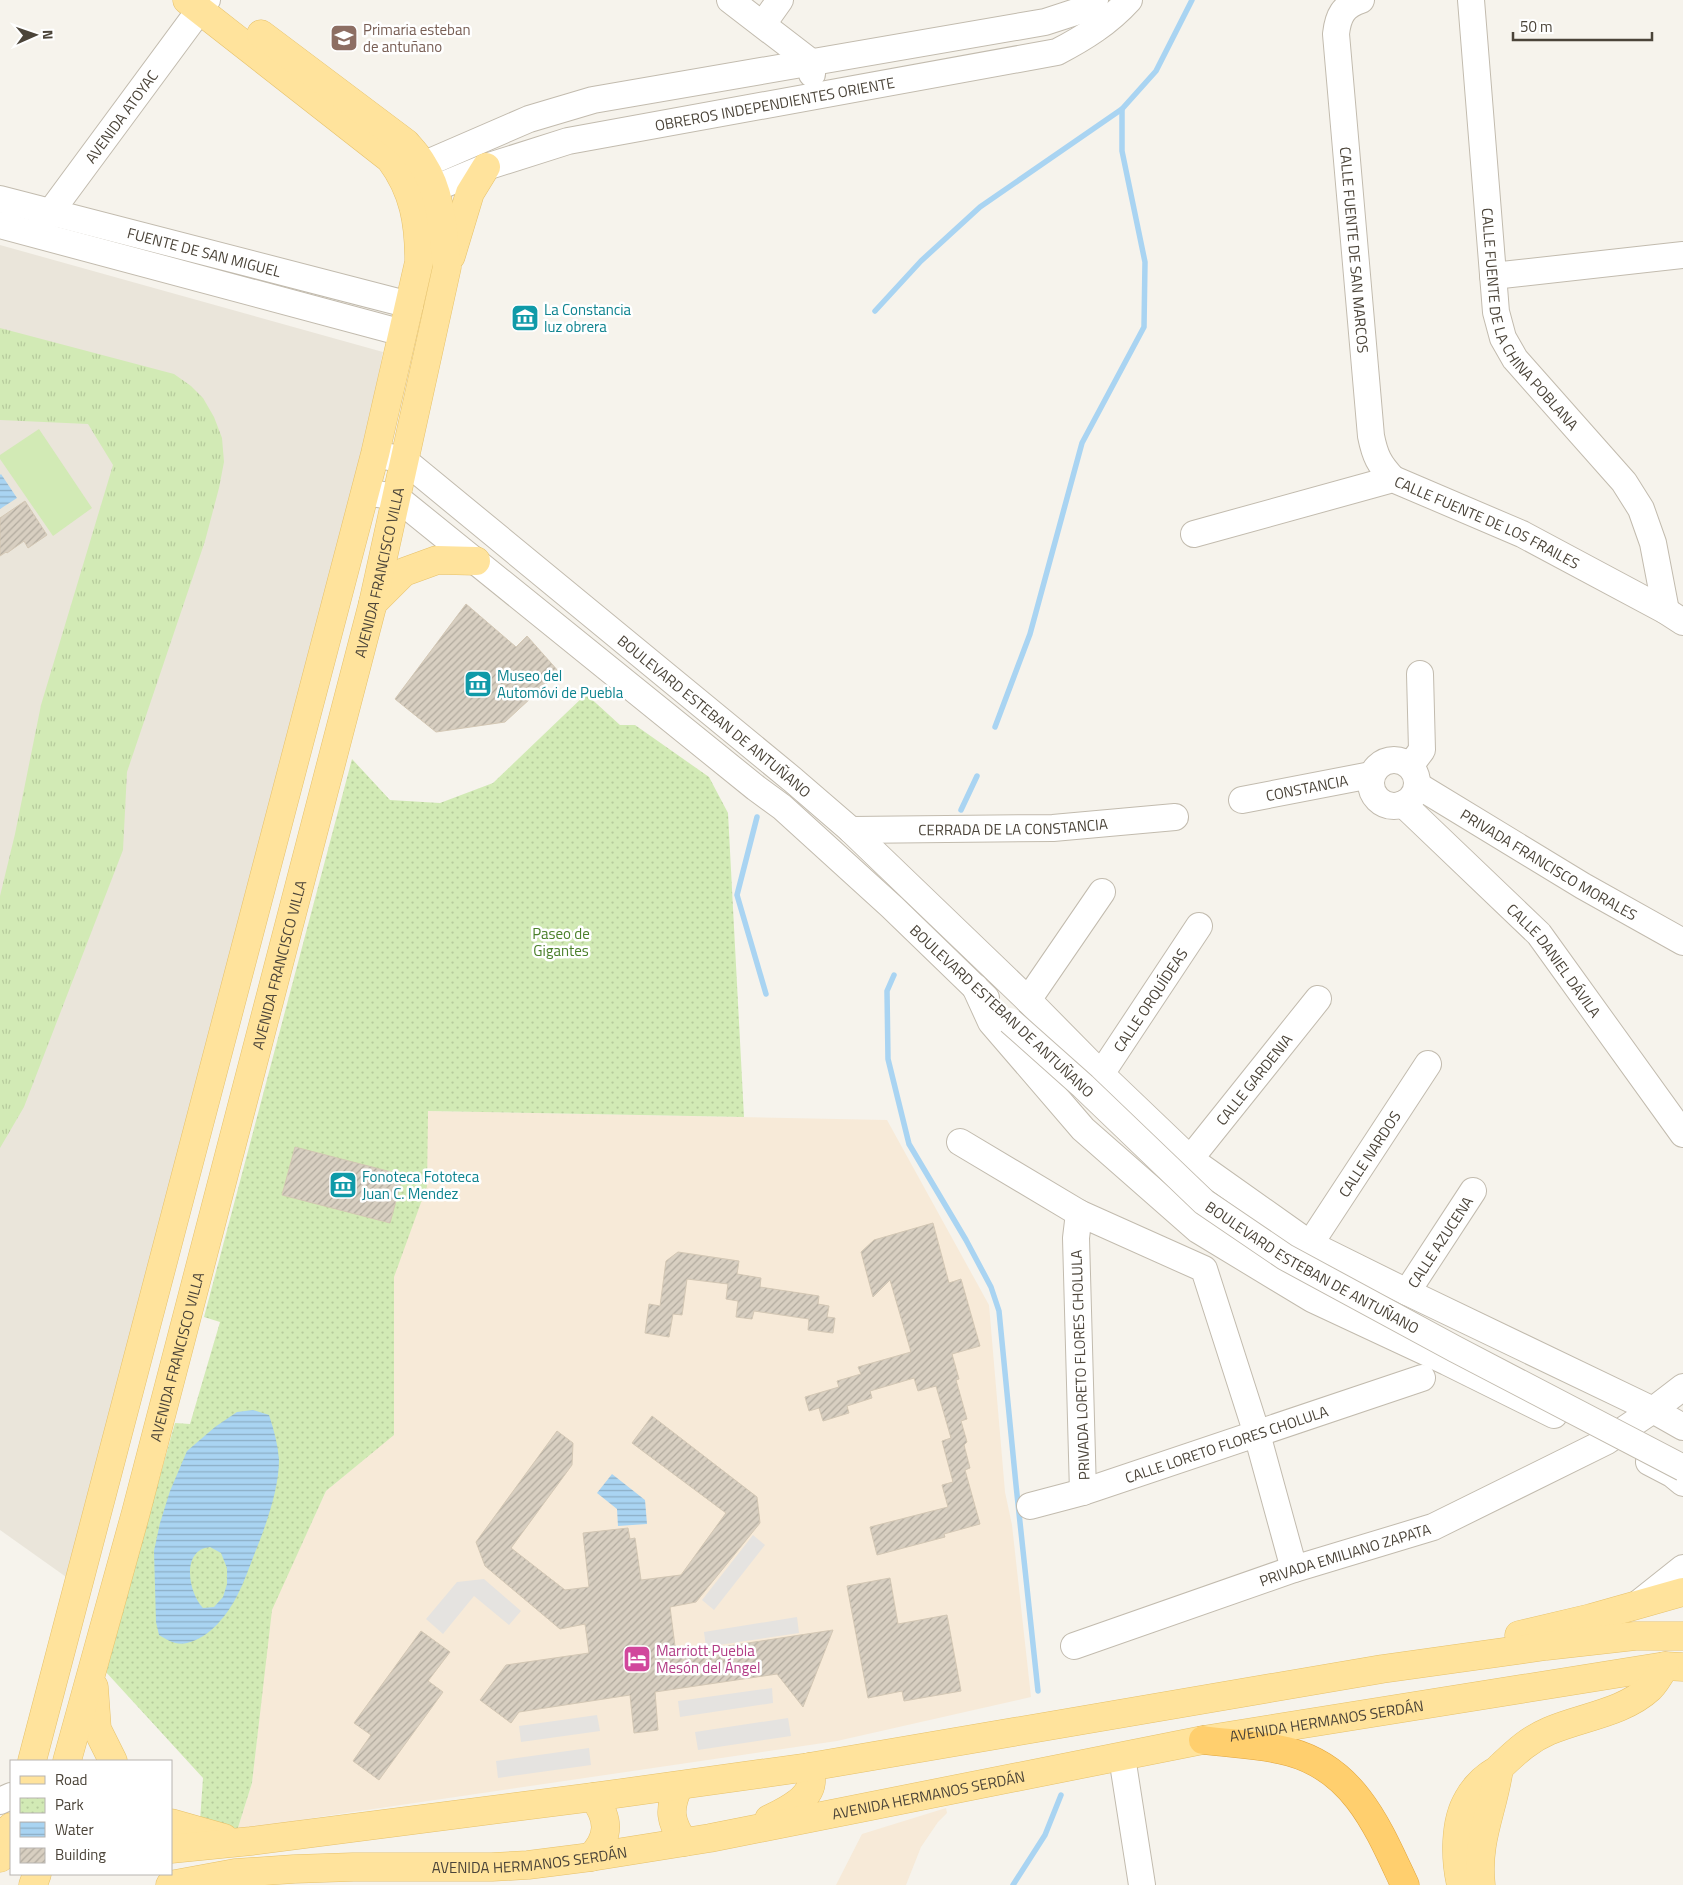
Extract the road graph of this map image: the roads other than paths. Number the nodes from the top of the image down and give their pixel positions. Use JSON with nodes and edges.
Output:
{"nodes":[{"id":1,"x":730,"y":0,"type":"edge"},
{"id":2,"x":780,"y":0,"type":"edge"},
{"id":3,"x":1096,"y":0,"type":"edge"},
{"id":4,"x":1129,"y":0,"type":"edge"},
{"id":5,"x":1361,"y":0,"type":"edge"},
{"id":6,"x":1471,"y":0,"type":"edge"},
{"id":7,"x":202,"y":2,"type":"edge"},
{"id":8,"x":763,"y":24,"type":"junction"},
{"id":9,"x":811,"y":62,"type":"junction"},
{"id":10,"x":813,"y":96,"type":"junction"},
{"id":11,"x":486,"y":167,"type":"junction"},
{"id":12,"x":418,"y":182,"type":"junction"},
{"id":13,"x":0,"y":198,"type":"edge"},
{"id":14,"x":51,"y":212,"type":"junction"},
{"id":15,"x":0,"y":225,"type":"edge"},
{"id":16,"x":35,"y":234,"type":"junction"},
{"id":17,"x":1683,"y":255,"type":"edge"},
{"id":18,"x":447,"y":267,"type":"junction"},
{"id":19,"x":1493,"y":276,"type":"junction"},
{"id":20,"x":410,"y":306,"type":"junction"},
{"id":21,"x":403,"y":333,"type":"junction"},
{"id":22,"x":376,"y":454,"type":"junction"},
{"id":23,"x":404,"y":460,"type":"junction"},
{"id":24,"x":1393,"y":479,"type":"junction"},
{"id":25,"x":365,"y":492,"type":"junction"},
{"id":26,"x":396,"y":497,"type":"junction"},
{"id":27,"x":1194,"y":534,"type":"dead end"},
{"id":28,"x":476,"y":561,"type":"junction"},
{"id":29,"x":373,"y":603,"type":"junction"},
{"id":30,"x":1675,"y":617,"type":"edge"},
{"id":31,"x":1420,"y":674,"type":"dead end"},
{"id":32,"x":1371,"y":775,"type":"junction"},
{"id":33,"x":1410,"y":785,"type":"junction"},
{"id":34,"x":1242,"y":800,"type":"dead end"},
{"id":35,"x":1175,"y":817,"type":"dead end"},
{"id":36,"x":851,"y":830,"type":"junction"},
{"id":37,"x":1102,"y":892,"type":"dead end"},
{"id":38,"x":1199,"y":926,"type":"dead end"},
{"id":39,"x":1683,"y":942,"type":"edge"},
{"id":40,"x":974,"y":987,"type":"junction"},
{"id":41,"x":1318,"y":999,"type":"dead end"},
{"id":42,"x":1028,"y":1000,"type":"junction"},
{"id":43,"x":1428,"y":1064,"type":"dead end"},
{"id":44,"x":1101,"y":1074,"type":"junction"},
{"id":45,"x":1683,"y":1134,"type":"edge"},
{"id":46,"x":960,"y":1142,"type":"dead end"},
{"id":47,"x":1190,"y":1159,"type":"junction"},
{"id":48,"x":1473,"y":1191,"type":"dead end"},
{"id":49,"x":1078,"y":1225,"type":"junction"},
{"id":50,"x":1310,"y":1244,"type":"junction"},
{"id":51,"x":1407,"y":1292,"type":"junction"},
{"id":52,"x":1422,"y":1378,"type":"dead end"},
{"id":53,"x":1683,"y":1387,"type":"edge"},
{"id":54,"x":1653,"y":1410,"type":"junction"},
{"id":55,"x":1683,"y":1427,"type":"edge"},
{"id":56,"x":1257,"y":1434,"type":"junction"},
{"id":57,"x":1606,"y":1441,"type":"junction"},
{"id":58,"x":1683,"y":1468,"type":"edge"},
{"id":59,"x":1683,"y":1483,"type":"edge"},
{"id":60,"x":1084,"y":1492,"type":"junction"},
{"id":61,"x":1030,"y":1506,"type":"dead end"},
{"id":62,"x":1683,"y":1568,"type":"edge"},
{"id":63,"x":1294,"y":1569,"type":"junction"},
{"id":64,"x":1683,"y":1592,"type":"edge"},
{"id":65,"x":1636,"y":1606,"type":"junction"},
{"id":66,"x":1683,"y":1636,"type":"edge"},
{"id":67,"x":1074,"y":1646,"type":"dead end"},
{"id":68,"x":1674,"y":1667,"type":"edge"},
{"id":69,"x":92,"y":1668,"type":"junction"},
{"id":70,"x":1382,"y":1669,"type":"junction"},
{"id":71,"x":1203,"y":1740,"type":"junction"},
{"id":72,"x":1122,"y":1757,"type":"junction"},
{"id":73,"x":32,"y":1760,"type":"edge"},
{"id":74,"x":67,"y":1760,"type":"edge"},
{"id":75,"x":113,"y":1760,"type":"edge"},
{"id":76,"x":809,"y":1767,"type":"junction"},
{"id":77,"x":1499,"y":1769,"type":"junction"},
{"id":78,"x":679,"y":1786,"type":"junction"},
{"id":79,"x":593,"y":1797,"type":"junction"},
{"id":80,"x":172,"y":1823,"type":"edge"},
{"id":81,"x":10,"y":1830,"type":"edge"},
{"id":82,"x":745,"y":1830,"type":"junction"},
{"id":83,"x":251,"y":1841,"type":"junction"},
{"id":84,"x":684,"y":1842,"type":"junction"},
{"id":85,"x":172,"y":1849,"type":"edge"},
{"id":86,"x":591,"y":1857,"type":"junction"},
{"id":87,"x":0,"y":1858,"type":"edge"},
{"id":88,"x":290,"y":1877,"type":"edge"},
{"id":89,"x":170,"y":1885,"type":"edge"},
{"id":90,"x":1142,"y":1885,"type":"edge"},
{"id":91,"x":1405,"y":1885,"type":"edge"},
{"id":92,"x":1460,"y":1885,"type":"edge"},
{"id":93,"x":1481,"y":1885,"type":"edge"}],
"edges":[{"from":1,"to":8,"type":"street"},
{"from":2,"to":8,"type":"street"},
{"from":3,"to":9,"type":"street"},
{"from":4,"to":10,"type":"street","name":"OBREROS INDEPENDIENTES ORIENTE"},
{"from":5,"to":24,"type":"street","name":"CALLE FUENTE DE SAN MARCOS"},
{"from":6,"to":19,"type":"street","name":"CALLE FUENTE DE LA CHINA POBLANA"},
{"from":7,"to":12,"type":"main road"},
{"from":7,"to":14,"type":"street","name":"AVENIDA ATOYAC"},
{"from":8,"to":9,"type":"street"},
{"from":9,"to":10,"type":"street"},
{"from":9,"to":12,"type":"street"},
{"from":10,"to":11,"type":"street","name":"OBREROS INDEPENDIENTES ORIENTE"},
{"from":11,"to":12,"type":"street","name":"OBREROS INDEPENDIENTES ORIENTE"},
{"from":11,"to":18,"type":"main road"},
{"from":12,"to":18,"type":"main road","name":"AVENIDA FRANCISCO VILLA"},
{"from":12,"to":20,"type":"main road","name":"AVENIDA FRANCISCO VILLA"},
{"from":13,"to":14,"type":"street","name":"FUENTE DE SAN MIGUEL"},
{"from":14,"to":16,"type":"street","name":"AVENIDA ATOYAC"},
{"from":14,"to":20,"type":"street","name":"FUENTE DE SAN MIGUEL"},
{"from":15,"to":16,"type":"street","name":"FUENTE DE SAN MIGUEL"},
{"from":16,"to":21,"type":"street","name":"FUENTE DE SAN MIGUEL"},
{"from":17,"to":19,"type":"street"},
{"from":18,"to":23,"type":"main road","name":"AVENIDA FRANCISCO VILLA"},
{"from":19,"to":30,"type":"street","name":"CALLE FUENTE DE LA CHINA POBLANA"},
{"from":20,"to":21,"type":"main road","name":"AVENIDA FRANCISCO VILLA"},
{"from":21,"to":22,"type":"main road","name":"AVENIDA FRANCISCO VILLA"},
{"from":22,"to":23,"type":"street","name":"BOULEVARD ESTEBAN DE ANTUÑANO"},
{"from":22,"to":25,"type":"main road","name":"AVENIDA FRANCISCO VILLA"},
{"from":23,"to":26,"type":"main road","name":"AVENIDA FRANCISCO VILLA"},
{"from":23,"to":36,"type":"street","name":"BOULEVARD ESTEBAN DE ANTUÑANO"},
{"from":24,"to":27,"type":"street","name":"CALLE FUENTE DE LOS FRAILES"},
{"from":24,"to":30,"type":"street","name":"CALLE FUENTE DE LOS FRAILES"},
{"from":25,"to":26,"type":"street","name":"BOULEVARD ESTEBAN DE ANTUÑANO"},
{"from":25,"to":73,"type":"main road","name":"AVENIDA FRANCISCO VILLA"},
{"from":26,"to":28,"type":"street","name":"BOULEVARD ESTEBAN DE ANTUÑANO"},
{"from":26,"to":29,"type":"main road","name":"AVENIDA FRANCISCO VILLA"},
{"from":28,"to":29,"type":"main road"},
{"from":28,"to":40,"type":"street","name":"BOULEVARD ESTEBAN DE ANTUÑANO"},
{"from":29,"to":69,"type":"main road","name":"AVENIDA FRANCISCO VILLA"},
{"from":31,"to":33,"type":"street"},
{"from":32,"to":33,"type":"street"},
{"from":32,"to":33,"type":"street"},
{"from":32,"to":34,"type":"street","name":"CONSTANCIA"},
{"from":33,"to":39,"type":"street","name":"PRIVADA FRANCISCO MORALES"},
{"from":33,"to":45,"type":"street","name":"CALLE DANIEL DÁVILA"},
{"from":35,"to":36,"type":"street","name":"CERRADA DE LA CONSTANCIA"},
{"from":36,"to":42,"type":"street","name":"BOULEVARD ESTEBAN DE ANTUÑANO"},
{"from":37,"to":42,"type":"street"},
{"from":38,"to":44,"type":"street","name":"CALLE ORQUÍDEAS"},
{"from":40,"to":57,"type":"street"},
{"from":40,"to":58,"type":"street","name":"BOULEVARD ESTEBAN DE ANTUÑANO","bridge":true},
{"from":41,"to":47,"type":"street","name":"CALLE GARDENIA"},
{"from":42,"to":44,"type":"street","name":"BOULEVARD ESTEBAN DE ANTUÑANO"},
{"from":43,"to":50,"type":"street","name":"CALLE NARDOS"},
{"from":44,"to":47,"type":"street","name":"BOULEVARD ESTEBAN DE ANTUÑANO"},
{"from":46,"to":49,"type":"street"},
{"from":47,"to":50,"type":"street","name":"BOULEVARD ESTEBAN DE ANTUÑANO"},
{"from":48,"to":51,"type":"street","name":"CALLE AZUCENA"},
{"from":49,"to":56,"type":"street"},
{"from":49,"to":60,"type":"street","name":"PRIVADA LORETO FLORES CHOLULA"},
{"from":50,"to":51,"type":"street","name":"BOULEVARD ESTEBAN DE ANTUÑANO"},
{"from":51,"to":54,"type":"street","name":"BOULEVARD ESTEBAN DE ANTUÑANO"},
{"from":52,"to":56,"type":"street","name":"CALLE LORETO FLORES CHOLULA"},
{"from":53,"to":54,"type":"street","name":"PRIVADA EMILIANO ZAPATA"},
{"from":54,"to":55,"type":"street","name":"BOULEVARD ESTEBAN DE ANTUÑANO"},
{"from":54,"to":57,"type":"street","name":"PRIVADA EMILIANO ZAPATA"},
{"from":56,"to":60,"type":"street","name":"CALLE LORETO FLORES CHOLULA"},
{"from":56,"to":63,"type":"street"},
{"from":57,"to":59,"type":"street"},
{"from":57,"to":63,"type":"street","name":"PRIVADA EMILIANO ZAPATA"},
{"from":60,"to":61,"type":"street","name":"CALLE LORETO FLORES CHOLULA"},
{"from":62,"to":65,"type":"street"},
{"from":63,"to":67,"type":"street","name":"PRIVADA EMILIANO ZAPATA"},
{"from":64,"to":65,"type":"main road"},
{"from":65,"to":70,"type":"main road"},
{"from":66,"to":70,"type":"main road"},
{"from":68,"to":71,"type":"main road","name":"AVENIDA HERMANOS SERDÁN"},
{"from":68,"to":77,"type":"main road"},
{"from":69,"to":74,"type":"main road","name":"AVENIDA FRANCISCO VILLA"},
{"from":69,"to":75,"type":"main road"},
{"from":70,"to":76,"type":"main road"},
{"from":71,"to":72,"type":"main road","name":"AVENIDA HERMANOS SERDÁN"},
{"from":71,"to":91,"type":"highway"},
{"from":72,"to":82,"type":"main road","name":"AVENIDA HERMANOS SERDÁN"},
{"from":72,"to":90,"type":"street"},
{"from":76,"to":78,"type":"main road"},
{"from":76,"to":82,"type":"main road"},
{"from":77,"to":92,"type":"main road"},
{"from":77,"to":93,"type":"main road"},
{"from":78,"to":79,"type":"main road"},
{"from":78,"to":84,"type":"main road"},
{"from":79,"to":83,"type":"main road"},
{"from":79,"to":86,"type":"main road"},
{"from":80,"to":83,"type":"main road"},
{"from":81,"to":87,"type":"main road"},
{"from":82,"to":84,"type":"main road","name":"AVENIDA HERMANOS SERDÁN"},
{"from":83,"to":85,"type":"main road"},
{"from":84,"to":86,"type":"main road","name":"AVENIDA HERMANOS SERDÁN"},
{"from":86,"to":88,"type":"main road","name":"AVENIDA HERMANOS SERDÁN"},
{"from":88,"to":89,"type":"main road","name":"AVENIDA HERMANOS SERDÁN"}]}
